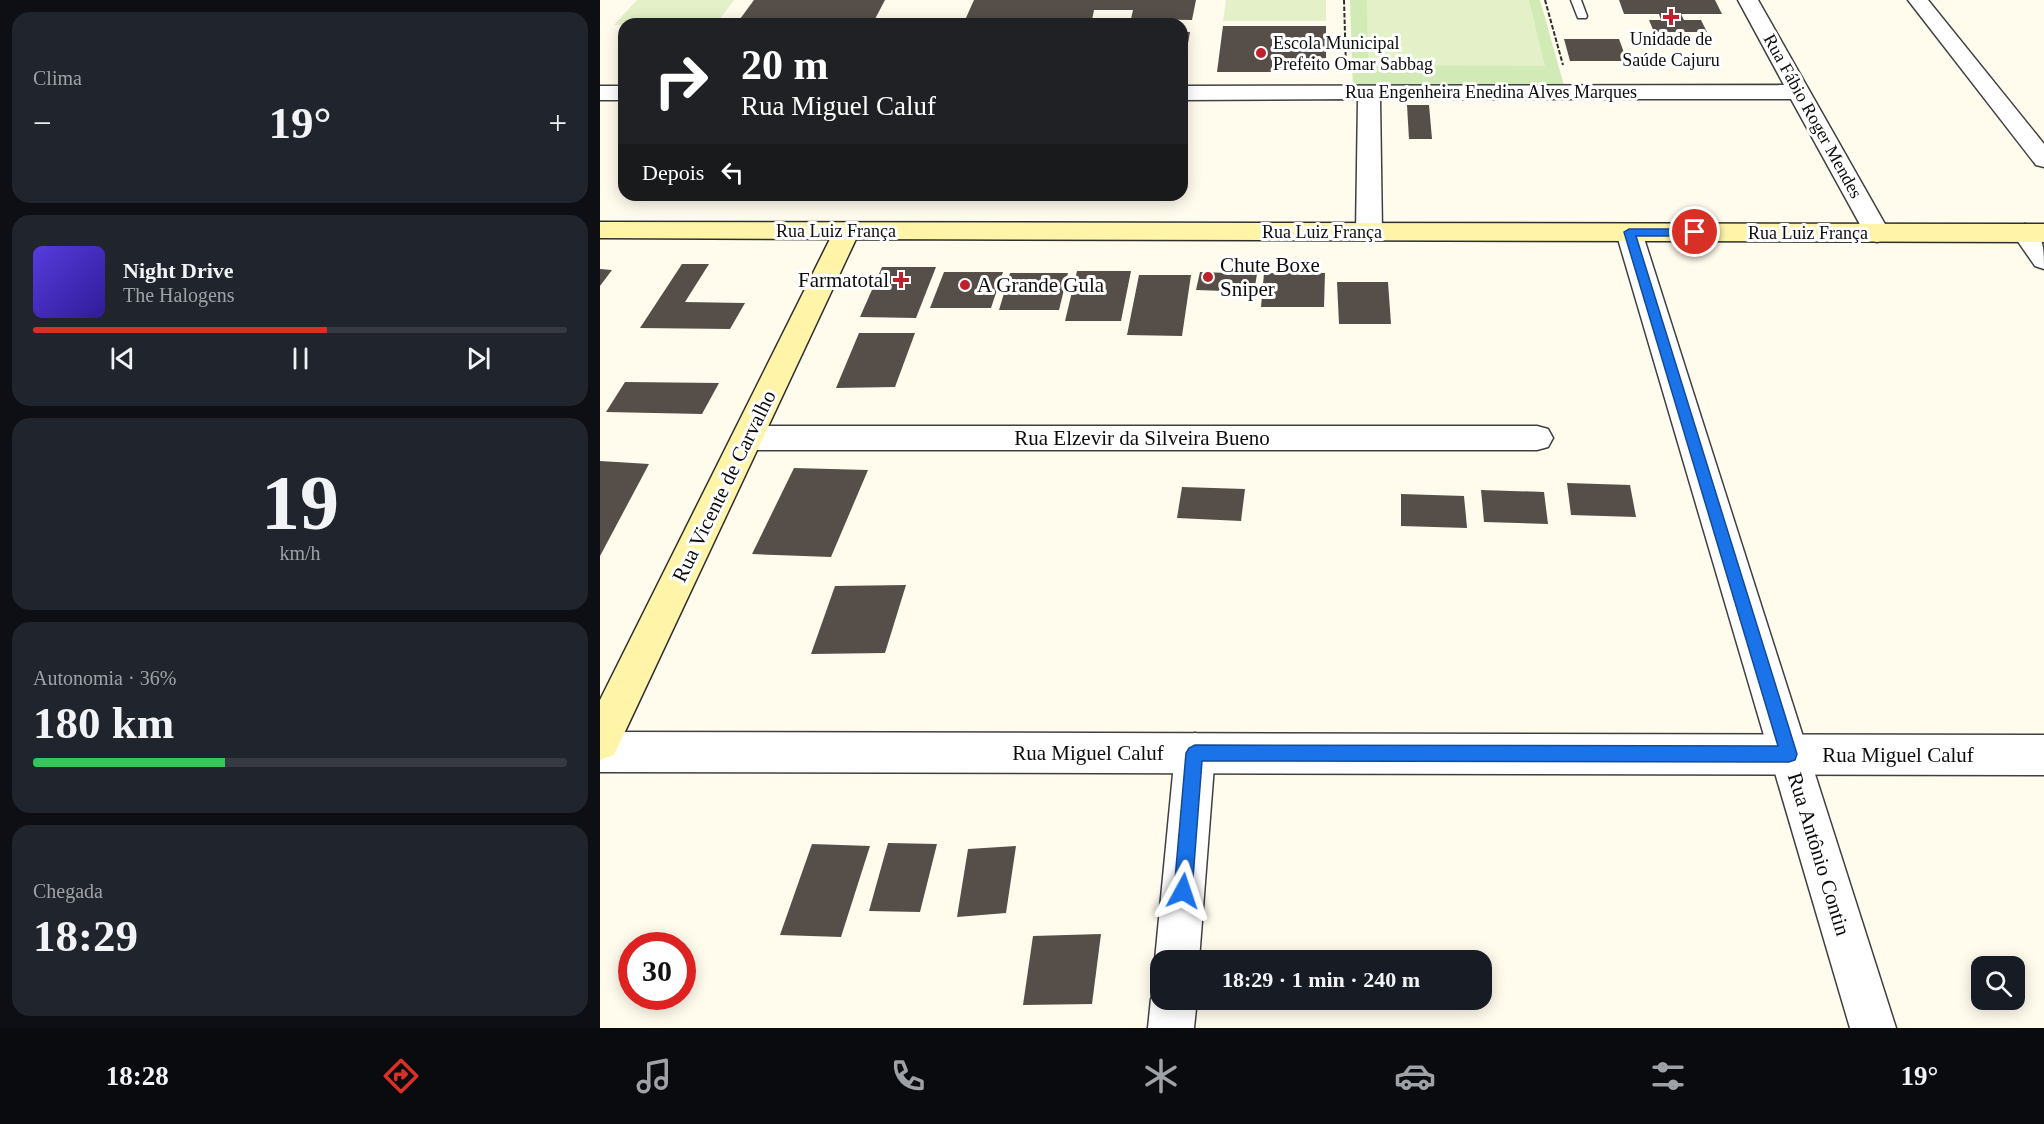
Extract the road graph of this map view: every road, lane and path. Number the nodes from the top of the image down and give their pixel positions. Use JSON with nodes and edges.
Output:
{"nodes":[{"id":1,"x":1344,"y":0,"type":"edge"},
{"id":2,"x":1545,"y":0,"type":"edge"},
{"id":3,"x":1576,"y":0,"type":"edge"},
{"id":4,"x":1748,"y":0,"type":"edge"},
{"id":5,"x":1918,"y":0,"type":"edge"},
{"id":6,"x":1582,"y":16,"type":"dead end"},
{"id":7,"x":1358,"y":92,"type":"junction"},
{"id":8,"x":1571,"y":92,"type":"junction"},
{"id":9,"x":1799,"y":92,"type":"junction"},
{"id":10,"x":600,"y":93,"type":"edge"},
{"id":11,"x":618,"y":93,"type":"edge"},
{"id":12,"x":1188,"y":93,"type":"edge"},
{"id":13,"x":2044,"y":160,"type":"edge"},
{"id":14,"x":600,"y":230,"type":"edge"},
{"id":15,"x":847,"y":231,"type":"junction"},
{"id":16,"x":1369,"y":232,"type":"junction"},
{"id":17,"x":1629,"y":232,"type":"junction"},
{"id":18,"x":1877,"y":233,"type":"junction"},
{"id":19,"x":2035,"y":233,"type":"edge"},
{"id":20,"x":2044,"y":260,"type":"edge"},
{"id":21,"x":747,"y":438,"type":"junction"},
{"id":22,"x":1537,"y":438,"type":"dead end"},
{"id":23,"x":600,"y":741,"type":"edge"},
{"id":24,"x":600,"y":752,"type":"edge"},
{"id":25,"x":1195,"y":753,"type":"junction"},
{"id":26,"x":1789,"y":754,"type":"junction"},
{"id":27,"x":2044,"y":755,"type":"edge"},
{"id":28,"x":1178,"y":950,"type":"edge"},
{"id":29,"x":1173,"y":1010,"type":"edge"},
{"id":30,"x":1172,"y":1028,"type":"edge"},
{"id":31,"x":1873,"y":1028,"type":"edge"}],
"edges":[{"from":1,"to":7,"type":"path"},
{"from":2,"to":8,"type":"path"},
{"from":3,"to":6,"type":"lane"},
{"from":4,"to":9,"type":"street","name":"Rua Fábio Roger Mendes"},
{"from":5,"to":13,"type":"street"},
{"from":7,"to":8,"type":"street","name":"Rua Engenheira Enedina Alves Marques"},
{"from":7,"to":12,"type":"street","name":"Rua Engenheira Enedina Alves Marques"},
{"from":7,"to":16,"type":"street"},
{"from":8,"to":9,"type":"street","name":"Rua Engenheira Enedina Alves Marques"},
{"from":9,"to":18,"type":"street","name":"Rua Fábio Roger Mendes"},
{"from":10,"to":11,"type":"street"},
{"from":14,"to":15,"type":"main road","name":"Rua Luiz França"},
{"from":15,"to":16,"type":"main road","name":"Rua Luiz França"},
{"from":15,"to":21,"type":"main road","name":"Rua Vicente de Carvalho"},
{"from":16,"to":17,"type":"main road","name":"Rua Luiz França"},
{"from":17,"to":18,"type":"main road","name":"Rua Luiz França"},
{"from":17,"to":26,"type":"street","name":"Rua Antônio Contin"},
{"from":18,"to":19,"type":"main road","name":"Rua Luiz França"},
{"from":19,"to":20,"type":"street"},
{"from":21,"to":22,"type":"street","name":"Rua Elzevir da Silveira Bueno"},
{"from":21,"to":23,"type":"main road","name":"Rua Vicente de Carvalho"},
{"from":24,"to":25,"type":"street","name":"Rua Miguel Caluf"},
{"from":25,"to":26,"type":"street","name":"Rua Miguel Caluf"},
{"from":25,"to":28,"type":"street"},
{"from":26,"to":27,"type":"street","name":"Rua Miguel Caluf"},
{"from":26,"to":31,"type":"street","name":"Rua Antônio Contin"},
{"from":29,"to":30,"type":"street"}]}
